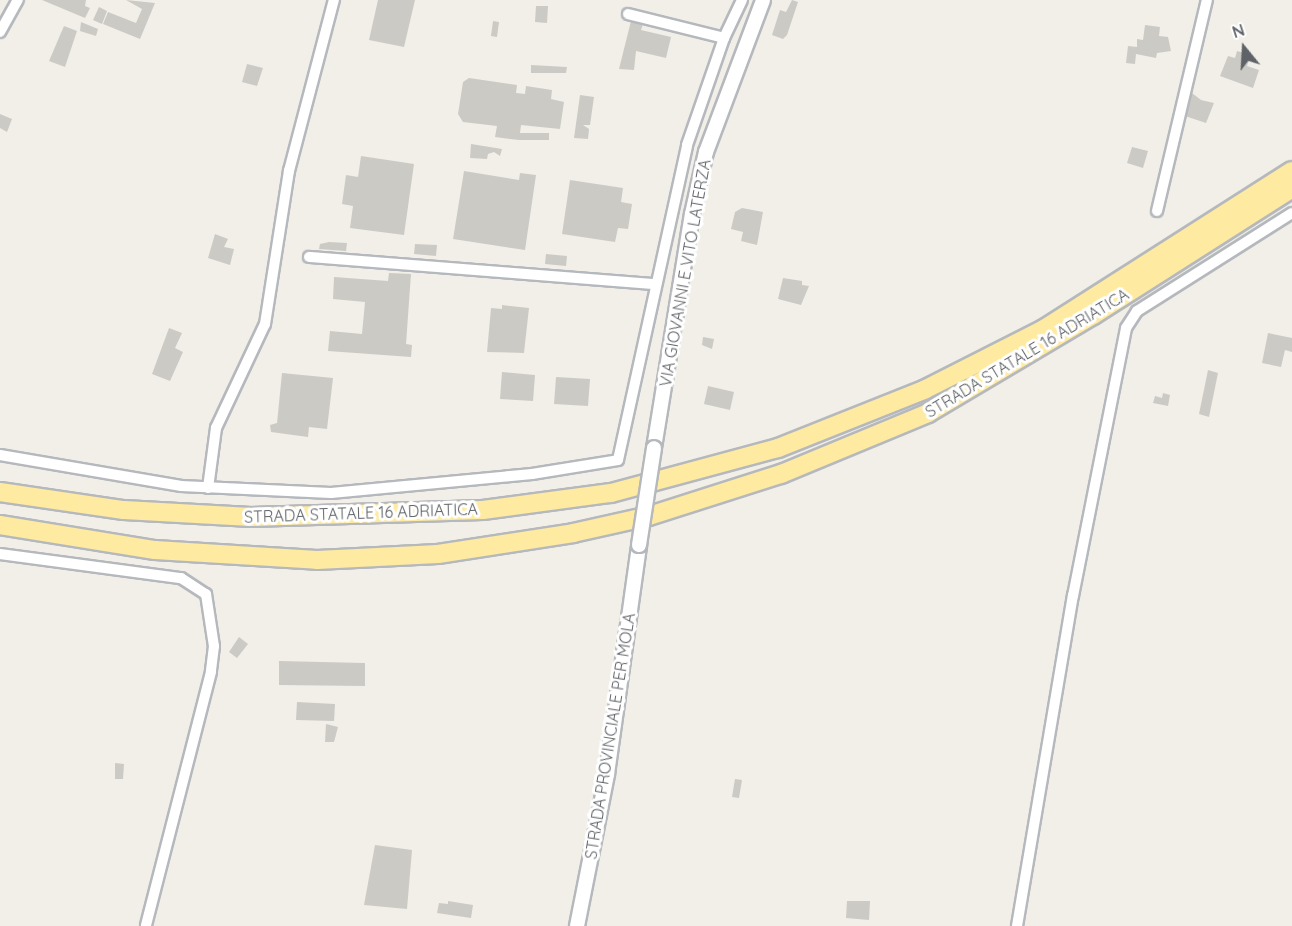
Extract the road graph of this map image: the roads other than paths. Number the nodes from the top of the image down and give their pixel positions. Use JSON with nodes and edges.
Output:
{"nodes":[{"id":1,"x":18,"y":0,"type":"edge"},
{"id":2,"x":334,"y":0,"type":"edge"},
{"id":3,"x":742,"y":0,"type":"edge"},
{"id":4,"x":763,"y":0,"type":"edge"},
{"id":5,"x":1207,"y":0,"type":"edge"},
{"id":6,"x":628,"y":14,"type":"dead end"},
{"id":7,"x":0,"y":32,"type":"edge"},
{"id":8,"x":724,"y":38,"type":"junction"},
{"id":9,"x":1292,"y":171,"type":"edge"},
{"id":10,"x":1292,"y":188,"type":"edge"},
{"id":11,"x":1157,"y":211,"type":"dead end"},
{"id":12,"x":1292,"y":213,"type":"edge"},
{"id":13,"x":309,"y":257,"type":"dead end"},
{"id":14,"x":654,"y":284,"type":"junction"},
{"id":15,"x":0,"y":455,"type":"edge"},
{"id":16,"x":208,"y":488,"type":"junction"},
{"id":17,"x":0,"y":492,"type":"edge"},
{"id":18,"x":0,"y":525,"type":"edge"},
{"id":19,"x":639,"y":545,"type":"joint"},
{"id":20,"x":0,"y":554,"type":"edge"},
{"id":21,"x":146,"y":926,"type":"edge"},
{"id":22,"x":577,"y":926,"type":"edge"},
{"id":23,"x":1017,"y":926,"type":"edge"}],
"edges":[{"from":1,"to":7,"type":"street"},
{"from":2,"to":16,"type":"street"},
{"from":3,"to":8,"type":"street"},
{"from":4,"to":19,"type":"street","name":"VIA GIOVANNI E VITO LATERZA","bridge":true},
{"from":5,"to":11,"type":"street"},
{"from":6,"to":8,"type":"street"},
{"from":8,"to":14,"type":"street"},
{"from":9,"to":17,"type":"highway","name":"STRADA STATALE 16 ADRIATICA"},
{"from":10,"to":18,"type":"highway","name":"STRADA STATALE 16 ADRIATICA"},
{"from":12,"to":23,"type":"street"},
{"from":13,"to":14,"type":"street"},
{"from":14,"to":16,"type":"street"},
{"from":15,"to":16,"type":"street"},
{"from":19,"to":22,"type":"street","name":"STRADA PROVINCIALE PER MOLA"},
{"from":20,"to":21,"type":"street"}]}
